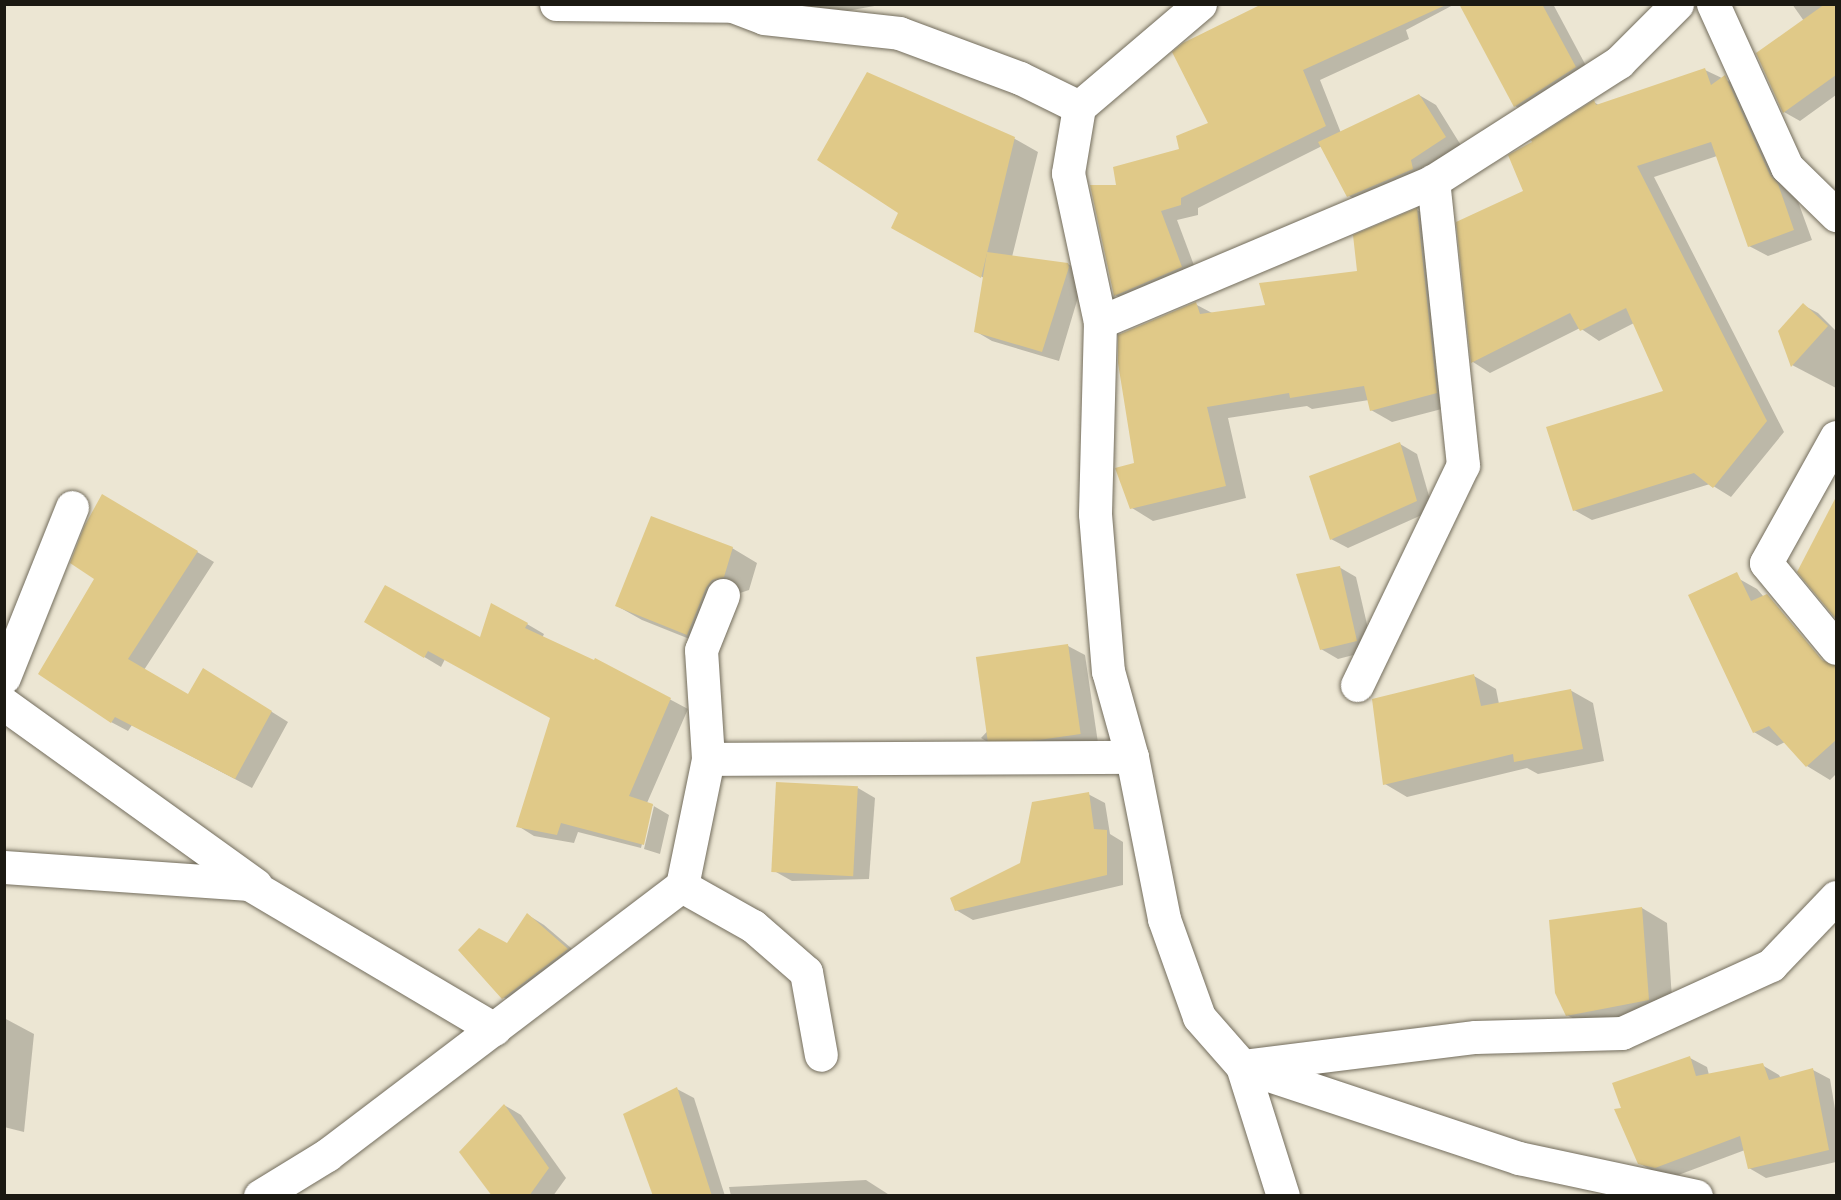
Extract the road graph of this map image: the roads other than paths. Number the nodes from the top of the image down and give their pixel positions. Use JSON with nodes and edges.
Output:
{"nodes":[{"id":1,"x":555,"y":4,"type":"edge"},
{"id":2,"x":1200,"y":4,"type":"edge"},
{"id":3,"x":1677,"y":4,"type":"edge"},
{"id":4,"x":1713,"y":4,"type":"edge"},
{"id":5,"x":733,"y":5,"type":"edge"},
{"id":6,"x":1079,"y":107,"type":"junction"},
{"id":7,"x":1433,"y":181,"type":"junction"},
{"id":8,"x":1836,"y":215,"type":"edge"},
{"id":9,"x":1100,"y":322,"type":"junction"},
{"id":10,"x":1836,"y":437,"type":"edge"},
{"id":11,"x":72,"y":507,"type":"dead end"},
{"id":12,"x":723,"y":595,"type":"dead end"},
{"id":13,"x":1836,"y":648,"type":"edge"},
{"id":14,"x":4,"y":677,"type":"edge"},
{"id":15,"x":1357,"y":685,"type":"dead end"},
{"id":16,"x":4,"y":704,"type":"edge"},
{"id":17,"x":1132,"y":757,"type":"junction"},
{"id":18,"x":708,"y":759,"type":"junction"},
{"id":19,"x":4,"y":867,"type":"edge"},
{"id":20,"x":682,"y":886,"type":"junction"},
{"id":21,"x":1836,"y":897,"type":"edge"},
{"id":22,"x":284,"y":905,"type":"junction"},
{"id":23,"x":494,"y":1029,"type":"junction"},
{"id":24,"x":821,"y":1055,"type":"dead end"},
{"id":25,"x":1242,"y":1066,"type":"junction"},
{"id":26,"x":260,"y":1196,"type":"edge"},
{"id":27,"x":1283,"y":1196,"type":"edge"},
{"id":28,"x":1696,"y":1196,"type":"edge"}],
"edges":[{"from":1,"to":5,"type":"street"},
{"from":2,"to":6,"type":"street"},
{"from":3,"to":7,"type":"street"},
{"from":4,"to":8,"type":"street"},
{"from":5,"to":6,"type":"street"},
{"from":6,"to":9,"type":"street"},
{"from":7,"to":9,"type":"street"},
{"from":7,"to":15,"type":"street"},
{"from":9,"to":17,"type":"street"},
{"from":10,"to":13,"type":"street"},
{"from":11,"to":14,"type":"street"},
{"from":12,"to":18,"type":"street"},
{"from":16,"to":22,"type":"street"},
{"from":17,"to":18,"type":"street"},
{"from":17,"to":25,"type":"street"},
{"from":18,"to":20,"type":"street"},
{"from":19,"to":22,"type":"street"},
{"from":20,"to":23,"type":"street"},
{"from":20,"to":24,"type":"street"},
{"from":21,"to":25,"type":"street"},
{"from":22,"to":23,"type":"street"},
{"from":23,"to":26,"type":"street"},
{"from":25,"to":27,"type":"street"},
{"from":25,"to":28,"type":"street"}]}
